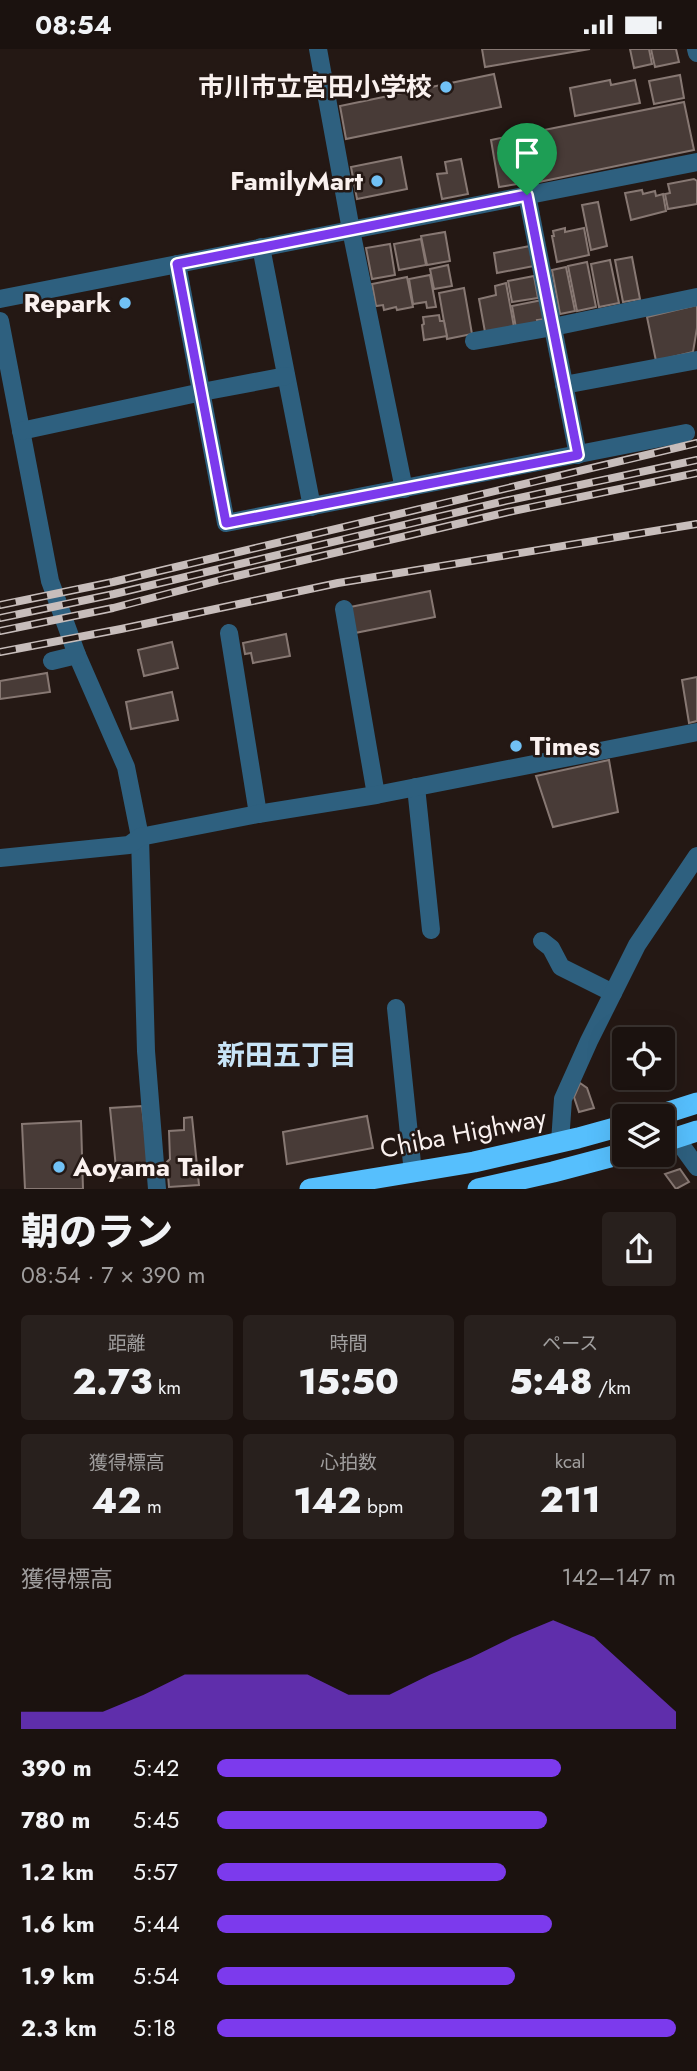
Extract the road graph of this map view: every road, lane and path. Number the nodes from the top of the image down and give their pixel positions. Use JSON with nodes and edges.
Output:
{"nodes":[{"id":1,"x":318,"y":49,"type":"edge"},
{"id":2,"x":697,"y":162,"type":"edge"},
{"id":3,"x":527,"y":195,"type":"junction"},
{"id":4,"x":351,"y":230,"type":"junction"},
{"id":5,"x":261,"y":247,"type":"junction"},
{"id":6,"x":177,"y":264,"type":"junction"},
{"id":7,"x":697,"y":297,"type":"edge"},
{"id":8,"x":0,"y":299,"type":"edge"},
{"id":9,"x":0,"y":321,"type":"edge"},
{"id":10,"x":553,"y":327,"type":"junction"},
{"id":11,"x":474,"y":341,"type":"dead end"},
{"id":12,"x":697,"y":360,"type":"edge"},
{"id":13,"x":286,"y":376,"type":"junction"},
{"id":14,"x":564,"y":385,"type":"junction"},
{"id":15,"x":202,"y":392,"type":"junction"},
{"id":16,"x":21,"y":431,"type":"junction"},
{"id":17,"x":686,"y":433,"type":"dead end"},
{"id":18,"x":578,"y":455,"type":"junction"},
{"id":19,"x":404,"y":489,"type":"junction"},
{"id":20,"x":312,"y":507,"type":"junction"},
{"id":21,"x":344,"y":609,"type":"dead end"},
{"id":22,"x":229,"y":633,"type":"dead end"},
{"id":23,"x":77,"y":655,"type":"junction"},
{"id":24,"x":52,"y":661,"type":"dead end"},
{"id":25,"x":697,"y":732,"type":"edge"},
{"id":26,"x":416,"y":787,"type":"junction"},
{"id":27,"x":376,"y":795,"type":"junction"},
{"id":28,"x":258,"y":814,"type":"junction"},
{"id":29,"x":140,"y":837,"type":"junction"},
{"id":30,"x":697,"y":856,"type":"edge"},
{"id":31,"x":0,"y":858,"type":"edge"},
{"id":32,"x":430,"y":930,"type":"dead end"},
{"id":33,"x":542,"y":941,"type":"dead end"},
{"id":34,"x":613,"y":993,"type":"junction"},
{"id":35,"x":396,"y":1008,"type":"dead end"},
{"id":36,"x":697,"y":1103,"type":"edge"},
{"id":37,"x":675,"y":1110,"type":"edge"},
{"id":38,"x":612,"y":1128,"type":"edge"},
{"id":39,"x":697,"y":1132,"type":"edge"},
{"id":40,"x":675,"y":1139,"type":"edge"},
{"id":41,"x":560,"y":1142,"type":"junction"},
{"id":42,"x":675,"y":1145,"type":"edge"},
{"id":43,"x":612,"y":1156,"type":"edge"},
{"id":44,"x":697,"y":1167,"type":"edge"},
{"id":45,"x":412,"y":1173,"type":"junction"},
{"id":46,"x":157,"y":1189,"type":"edge"},
{"id":47,"x":310,"y":1189,"type":"edge"},
{"id":48,"x":478,"y":1189,"type":"edge"}],
"edges":[{"from":1,"to":4,"type":"street"},
{"from":2,"to":3,"type":"street"},
{"from":3,"to":4,"type":"street"},
{"from":3,"to":10,"type":"street"},
{"from":4,"to":5,"type":"street"},
{"from":4,"to":19,"type":"street"},
{"from":5,"to":6,"type":"street"},
{"from":5,"to":13,"type":"street"},
{"from":6,"to":8,"type":"street"},
{"from":6,"to":15,"type":"street"},
{"from":7,"to":10,"type":"street"},
{"from":9,"to":16,"type":"street"},
{"from":10,"to":11,"type":"street"},
{"from":10,"to":14,"type":"street"},
{"from":12,"to":14,"type":"street"},
{"from":13,"to":15,"type":"street"},
{"from":13,"to":20,"type":"street"},
{"from":14,"to":18,"type":"street"},
{"from":15,"to":16,"type":"street"},
{"from":15,"to":20,"type":"street"},
{"from":16,"to":23,"type":"street"},
{"from":17,"to":18,"type":"street"},
{"from":18,"to":19,"type":"street"},
{"from":19,"to":20,"type":"street"},
{"from":21,"to":27,"type":"street"},
{"from":22,"to":28,"type":"street"},
{"from":23,"to":24,"type":"street"},
{"from":23,"to":29,"type":"street"},
{"from":25,"to":26,"type":"street"},
{"from":26,"to":27,"type":"street"},
{"from":26,"to":32,"type":"street"},
{"from":27,"to":28,"type":"street"},
{"from":28,"to":29,"type":"street"},
{"from":29,"to":31,"type":"street"},
{"from":29,"to":46,"type":"street"},
{"from":30,"to":34,"type":"street"},
{"from":33,"to":34,"type":"street"},
{"from":34,"to":41,"type":"street"},
{"from":35,"to":45,"type":"street"},
{"from":36,"to":37,"type":"highway"},
{"from":38,"to":41,"type":"highway","name":"Chiba Highway"},
{"from":39,"to":40,"type":"highway"},
{"from":41,"to":45,"type":"highway","name":"Chiba Highway"},
{"from":42,"to":44,"type":"street"},
{"from":43,"to":48,"type":"highway"},
{"from":45,"to":47,"type":"highway","name":"Chiba Highway"}]}
